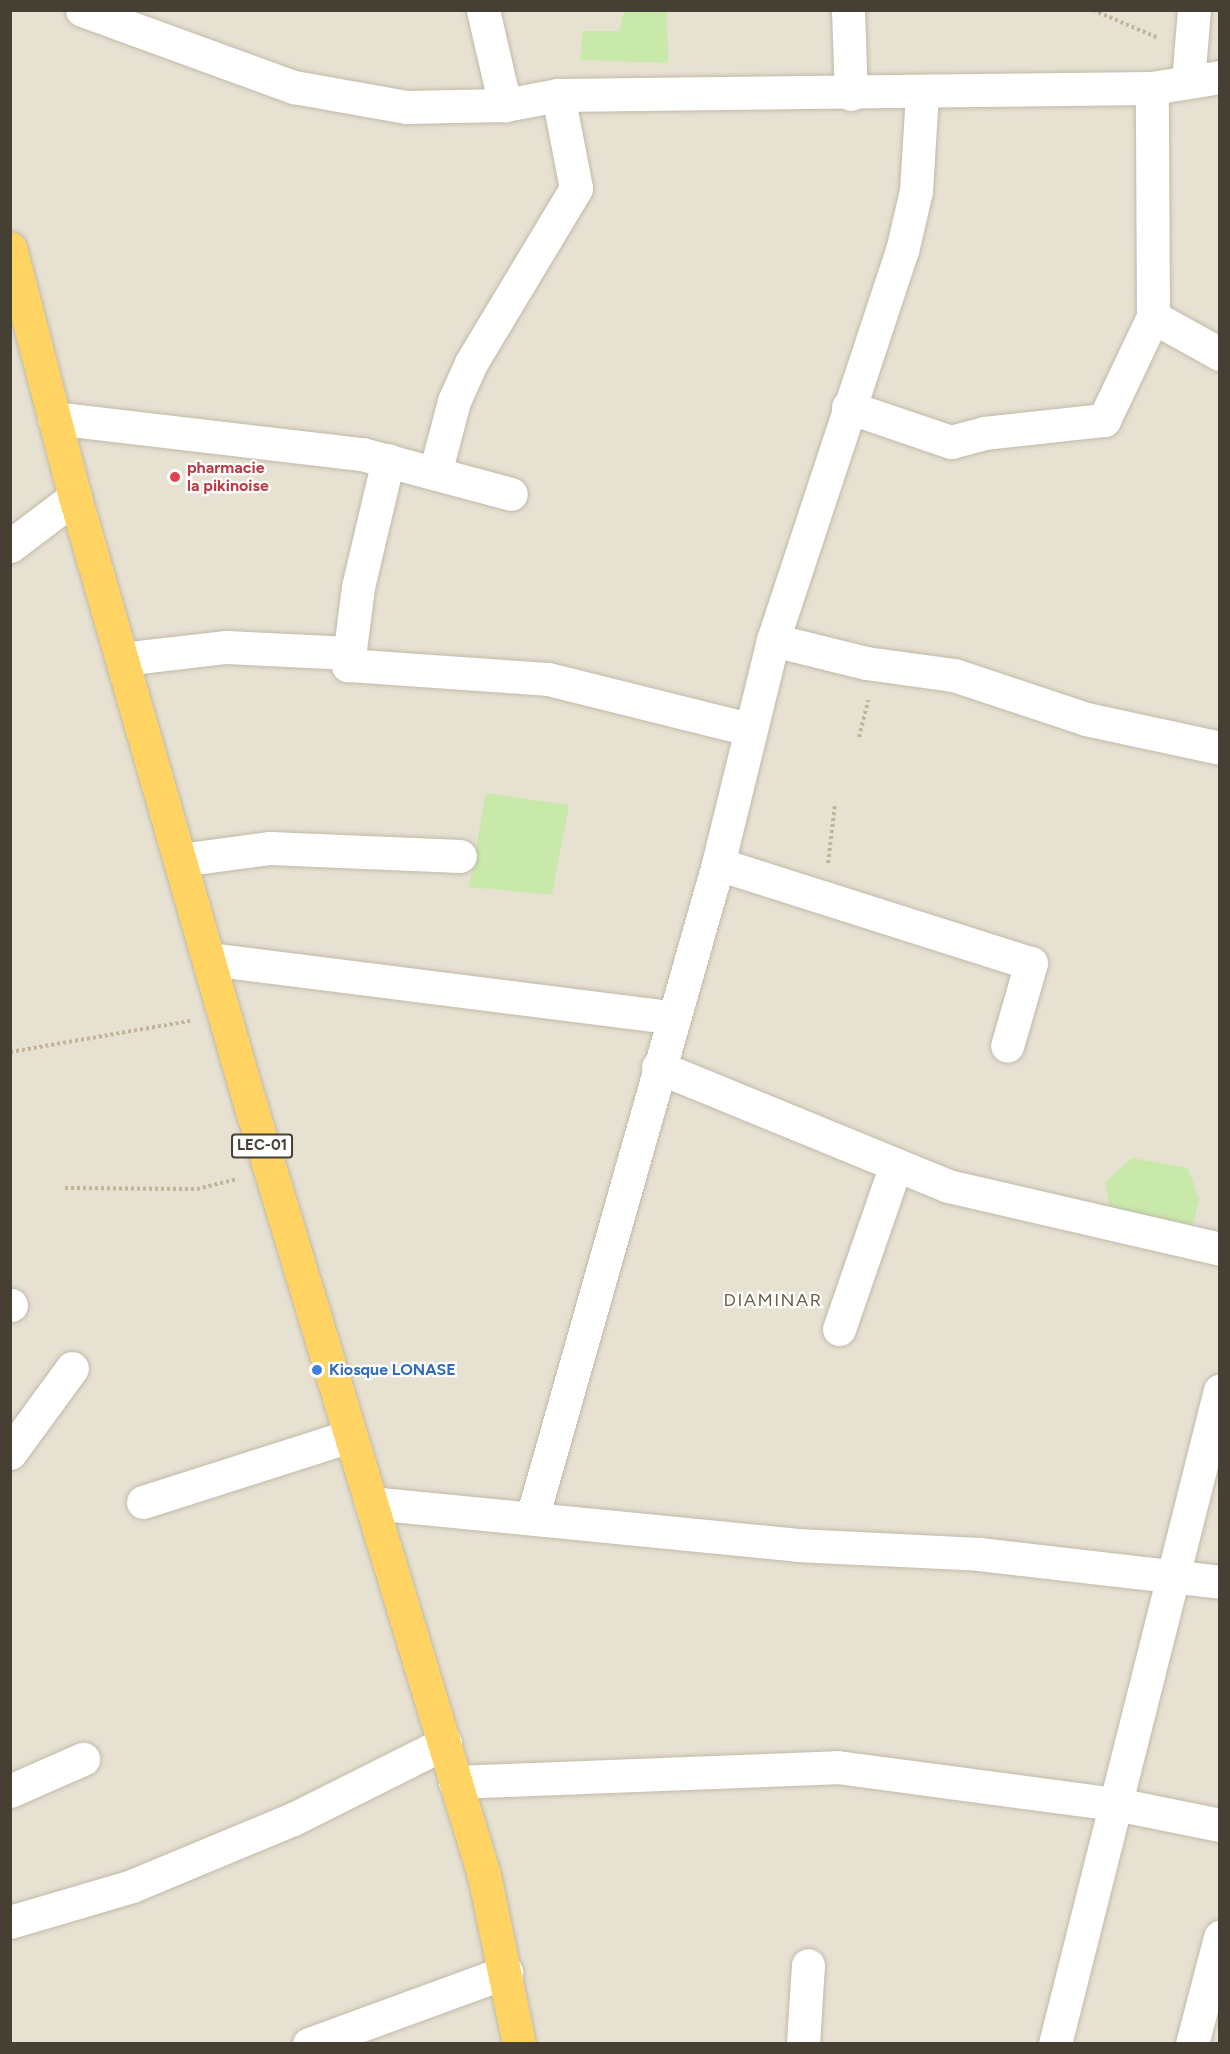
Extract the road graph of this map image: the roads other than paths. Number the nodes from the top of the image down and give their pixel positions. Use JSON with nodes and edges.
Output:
{"nodes":[{"id":1,"x":82,"y":10,"type":"edge"},
{"id":2,"x":483,"y":10,"type":"edge"},
{"id":3,"x":848,"y":10,"type":"edge"},
{"id":4,"x":1194,"y":10,"type":"edge"},
{"id":5,"x":1199,"y":70,"type":"edge"},
{"id":6,"x":1152,"y":88,"type":"junction"},
{"id":7,"x":922,"y":93,"type":"junction"},
{"id":8,"x":851,"y":94,"type":"junction"},
{"id":9,"x":558,"y":95,"type":"junction"},
{"id":10,"x":505,"y":105,"type":"junction"},
{"id":11,"x":10,"y":248,"type":"edge"},
{"id":12,"x":1153,"y":317,"type":"junction"},
{"id":13,"x":1220,"y":354,"type":"edge"},
{"id":14,"x":848,"y":407,"type":"junction"},
{"id":15,"x":54,"y":418,"type":"junction"},
{"id":16,"x":388,"y":460,"type":"junction"},
{"id":17,"x":435,"y":473,"type":"junction"},
{"id":18,"x":511,"y":494,"type":"dead end"},
{"id":19,"x":75,"y":497,"type":"junction"},
{"id":20,"x":10,"y":546,"type":"edge"},
{"id":21,"x":773,"y":640,"type":"junction"},
{"id":22,"x":349,"y":653,"type":"junction"},
{"id":23,"x":122,"y":659,"type":"junction"},
{"id":24,"x":749,"y":729,"type":"junction"},
{"id":25,"x":1220,"y":748,"type":"edge"},
{"id":26,"x":460,"y":855,"type":"dead end"},
{"id":27,"x":180,"y":860,"type":"junction"},
{"id":28,"x":718,"y":864,"type":"junction"},
{"id":29,"x":209,"y":959,"type":"junction"},
{"id":30,"x":673,"y":1018,"type":"junction"},
{"id":31,"x":1007,"y":1046,"type":"dead end"},
{"id":32,"x":658,"y":1067,"type":"junction"},
{"id":33,"x":895,"y":1167,"type":"junction"},
{"id":34,"x":1220,"y":1249,"type":"edge"},
{"id":35,"x":839,"y":1329,"type":"dead end"},
{"id":36,"x":72,"y":1368,"type":"dead end"},
{"id":37,"x":1220,"y":1390,"type":"edge"},
{"id":38,"x":350,"y":1436,"type":"junction"},
{"id":39,"x":10,"y":1454,"type":"edge"},
{"id":40,"x":143,"y":1502,"type":"dead end"},
{"id":41,"x":371,"y":1503,"type":"junction"},
{"id":42,"x":532,"y":1518,"type":"junction"},
{"id":43,"x":1174,"y":1574,"type":"junction"},
{"id":44,"x":1220,"y":1582,"type":"edge"},
{"id":45,"x":445,"y":1743,"type":"junction"},
{"id":46,"x":83,"y":1759,"type":"dead end"},
{"id":47,"x":455,"y":1782,"type":"junction"},
{"id":48,"x":10,"y":1791,"type":"edge"},
{"id":49,"x":1116,"y":1804,"type":"junction"},
{"id":50,"x":1220,"y":1825,"type":"edge"},
{"id":51,"x":10,"y":1922,"type":"edge"},
{"id":52,"x":1220,"y":1937,"type":"edge"},
{"id":53,"x":807,"y":1965,"type":"dead end"},
{"id":54,"x":506,"y":1972,"type":"junction"},
{"id":55,"x":309,"y":2043,"type":"edge"},
{"id":56,"x":519,"y":2043,"type":"edge"},
{"id":57,"x":803,"y":2043,"type":"edge"},
{"id":58,"x":1056,"y":2043,"type":"edge"},
{"id":59,"x":1192,"y":2043,"type":"edge"}],
"edges":[{"from":1,"to":10,"type":"street"},
{"from":2,"to":10,"type":"street"},
{"from":3,"to":8,"type":"street"},
{"from":4,"to":5,"type":"street"},
{"from":5,"to":6,"type":"street"},
{"from":6,"to":7,"type":"street"},
{"from":6,"to":12,"type":"street"},
{"from":7,"to":8,"type":"street"},
{"from":7,"to":14,"type":"street"},
{"from":8,"to":9,"type":"street"},
{"from":9,"to":10,"type":"street"},
{"from":9,"to":17,"type":"street"},
{"from":11,"to":15,"type":"highway","number":"LEC-01"},
{"from":12,"to":13,"type":"street"},
{"from":12,"to":14,"type":"street"},
{"from":14,"to":21,"type":"street"},
{"from":15,"to":16,"type":"street"},
{"from":15,"to":19,"type":"highway","number":"LEC-01"},
{"from":16,"to":17,"type":"street"},
{"from":16,"to":22,"type":"street"},
{"from":17,"to":18,"type":"street"},
{"from":19,"to":20,"type":"street"},
{"from":19,"to":23,"type":"highway","number":"LEC-01"},
{"from":21,"to":24,"type":"street"},
{"from":21,"to":25,"type":"street"},
{"from":22,"to":23,"type":"street"},
{"from":22,"to":24,"type":"street"},
{"from":23,"to":27,"type":"highway","number":"LEC-01"},
{"from":24,"to":28,"type":"street"},
{"from":26,"to":27,"type":"street"},
{"from":27,"to":29,"type":"highway","number":"LEC-01"},
{"from":28,"to":30,"type":"street"},
{"from":28,"to":31,"type":"street"},
{"from":29,"to":30,"type":"street"},
{"from":29,"to":38,"type":"highway","number":"LEC-01"},
{"from":30,"to":32,"type":"street"},
{"from":32,"to":33,"type":"street"},
{"from":32,"to":42,"type":"street"},
{"from":33,"to":34,"type":"street"},
{"from":33,"to":35,"type":"street"},
{"from":36,"to":39,"type":"street"},
{"from":37,"to":43,"type":"street"},
{"from":38,"to":40,"type":"street"},
{"from":38,"to":41,"type":"highway","number":"LEC-01"},
{"from":41,"to":42,"type":"street"},
{"from":41,"to":45,"type":"highway","number":"LEC-01"},
{"from":42,"to":43,"type":"street"},
{"from":43,"to":44,"type":"street"},
{"from":43,"to":49,"type":"street"},
{"from":45,"to":47,"type":"highway","number":"LEC-01"},
{"from":45,"to":51,"type":"street"},
{"from":46,"to":48,"type":"street"},
{"from":47,"to":49,"type":"street"},
{"from":47,"to":54,"type":"highway","number":"LEC-01"},
{"from":49,"to":50,"type":"street"},
{"from":49,"to":58,"type":"street"},
{"from":52,"to":59,"type":"street"},
{"from":53,"to":57,"type":"street"},
{"from":54,"to":55,"type":"street"},
{"from":54,"to":56,"type":"highway","number":"LEC-01"}]}
